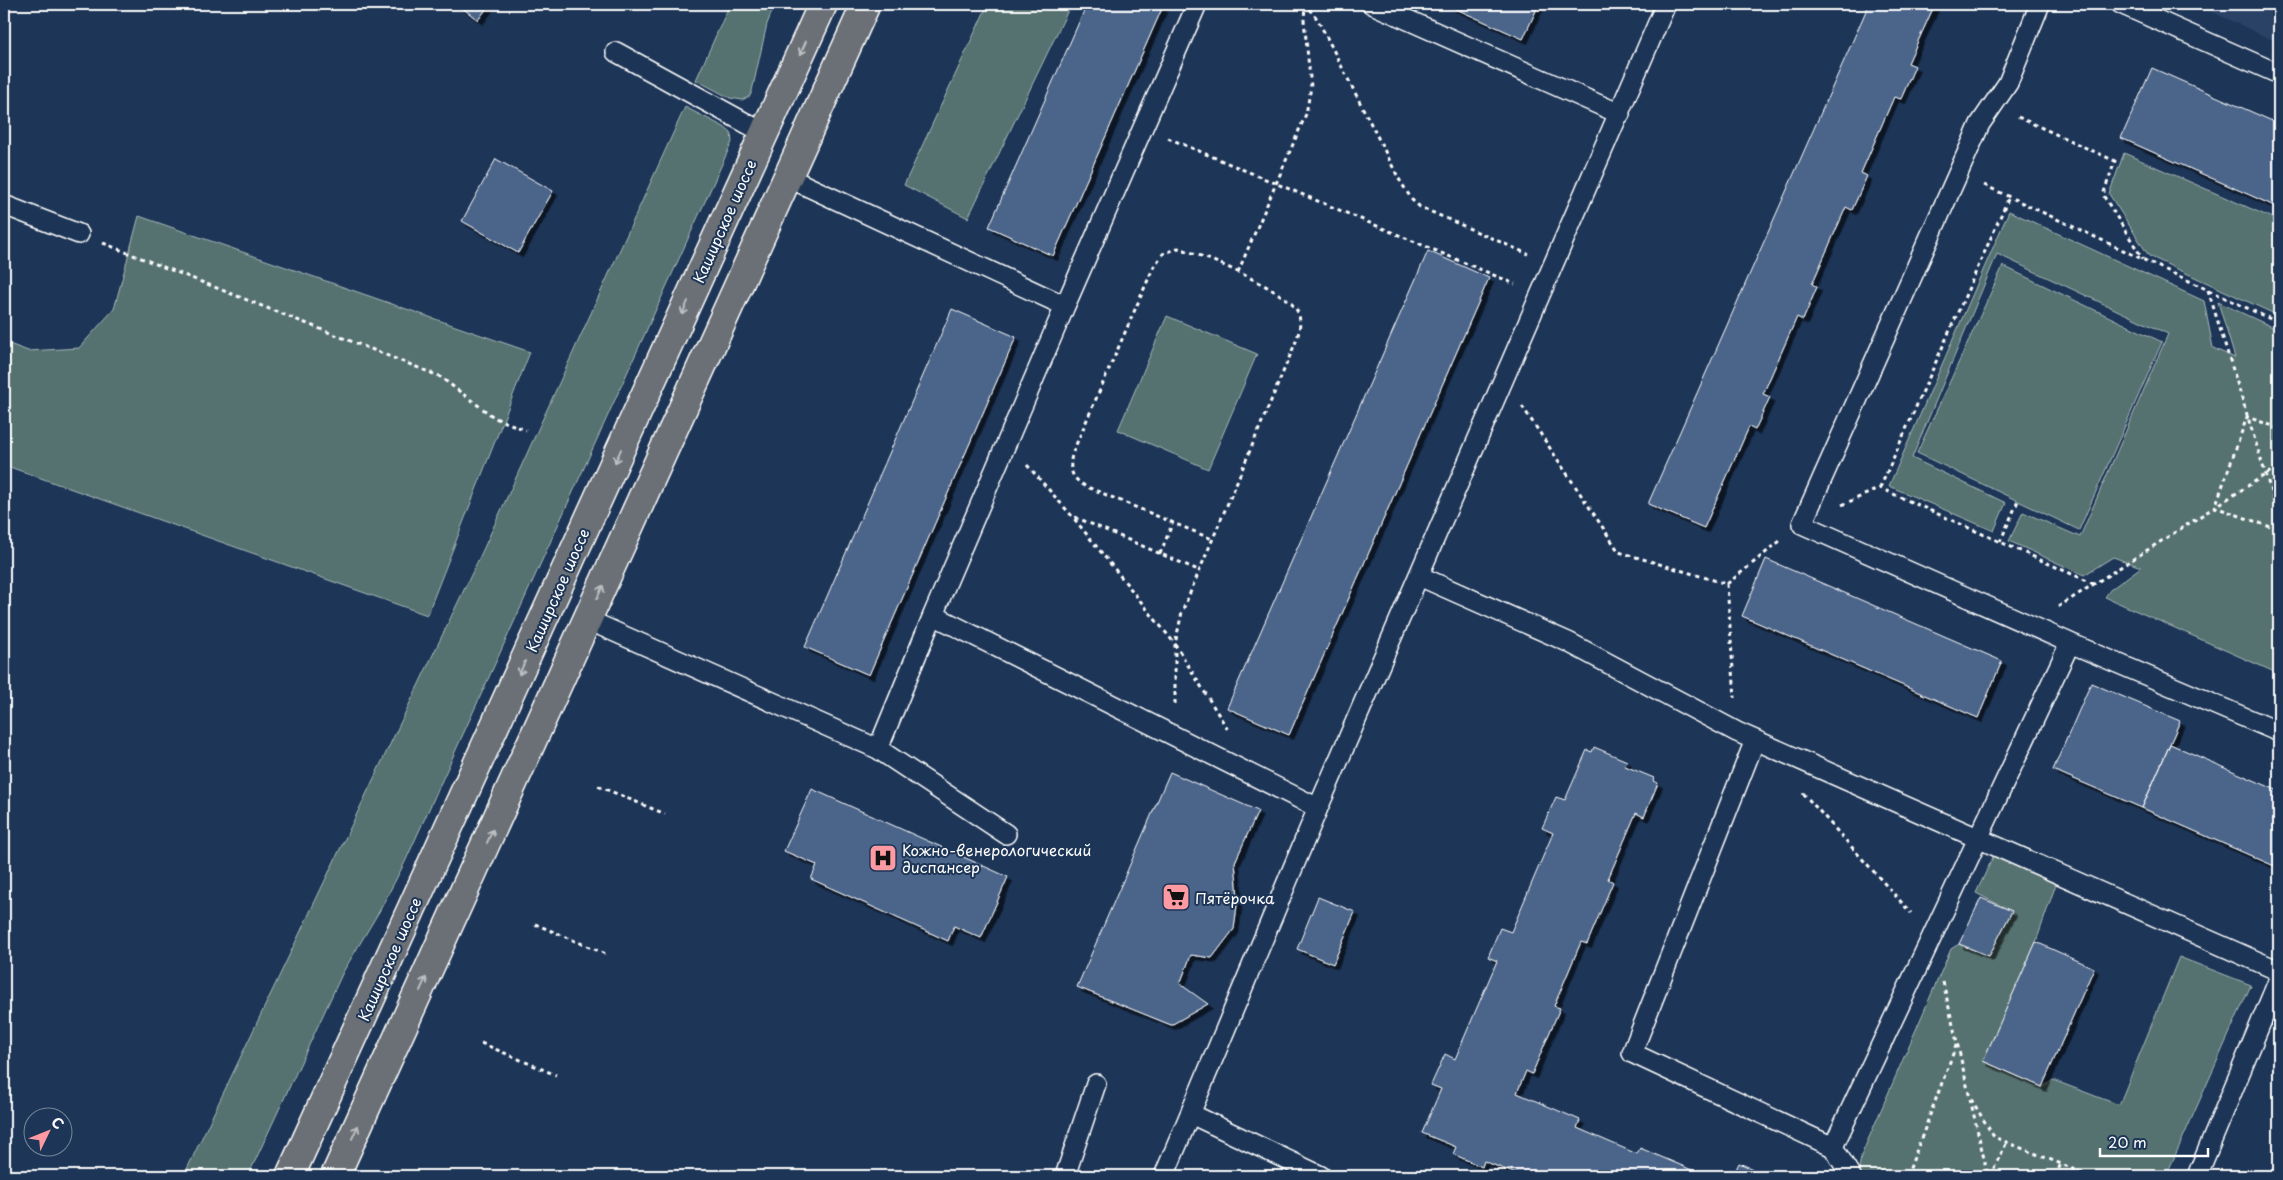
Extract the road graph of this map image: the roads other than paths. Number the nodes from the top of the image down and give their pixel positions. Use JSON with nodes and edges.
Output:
{"nodes":[{"id":1,"x":823,"y":4,"type":"edge"},
{"id":2,"x":866,"y":4,"type":"edge"},
{"id":3,"x":1197,"y":4,"type":"edge"},
{"id":4,"x":1372,"y":4,"type":"edge"},
{"id":5,"x":1666,"y":4,"type":"edge"},
{"id":6,"x":2040,"y":4,"type":"edge"},
{"id":7,"x":2121,"y":4,"type":"edge"},
{"id":8,"x":616,"y":52,"type":"dead end"},
{"id":9,"x":2279,"y":74,"type":"edge"},
{"id":10,"x":1620,"y":114,"type":"junction"},
{"id":11,"x":764,"y":132,"type":"junction"},
{"id":12,"x":787,"y":177,"type":"junction"},
{"id":13,"x":4,"y":205,"type":"edge"},
{"id":14,"x":79,"y":234,"type":"road end"},
{"id":15,"x":1065,"y":306,"type":"junction"},
{"id":16,"x":1420,"y":576,"type":"junction"},
{"id":17,"x":933,"y":615,"type":"junction"},
{"id":18,"x":588,"y":620,"type":"junction"},
{"id":19,"x":2070,"y":643,"type":"junction"},
{"id":20,"x":2279,"y":732,"type":"edge"},
{"id":21,"x":1755,"y":740,"type":"junction"},
{"id":22,"x":878,"y":749,"type":"junction"},
{"id":23,"x":1318,"y":808,"type":"junction"},
{"id":24,"x":1006,"y":834,"type":"dead end"},
{"id":25,"x":1978,"y":838,"type":"junction"},
{"id":26,"x":2279,"y":971,"type":"edge"},
{"id":27,"x":2279,"y":979,"type":"edge"},
{"id":28,"x":1096,"y":1084,"type":"dead end"},
{"id":29,"x":1191,"y":1114,"type":"junction"},
{"id":30,"x":1833,"y":1147,"type":"junction"},
{"id":31,"x":290,"y":1176,"type":"edge"},
{"id":32,"x":335,"y":1176,"type":"edge"},
{"id":33,"x":1065,"y":1176,"type":"edge"},
{"id":34,"x":1164,"y":1176,"type":"edge"},
{"id":35,"x":1321,"y":1176,"type":"edge"},
{"id":36,"x":1851,"y":1176,"type":"edge"},
{"id":37,"x":2197,"y":1176,"type":"edge"}],
"edges":[{"from":1,"to":11,"type":"main road","name":"Каширское шоссе","one_way":true},
{"from":2,"to":12,"type":"main road"},
{"from":3,"to":15,"type":"lane"},
{"from":4,"to":10,"type":"lane"},
{"from":5,"to":10,"type":"lane"},
{"from":6,"to":19,"type":"lane"},
{"from":7,"to":9,"type":"lane"},
{"from":8,"to":11,"type":"lane"},
{"from":10,"to":16,"type":"lane"},
{"from":11,"to":31,"type":"main road","name":"Каширское шоссе","one_way":true},
{"from":12,"to":15,"type":"lane"},
{"from":18,"to":12,"type":"main road","one_way":true},
{"from":13,"to":14,"type":"lane"},
{"from":15,"to":17,"type":"lane"},
{"from":16,"to":21,"type":"lane"},
{"from":16,"to":23,"type":"lane"},
{"from":17,"to":22,"type":"lane"},
{"from":17,"to":23,"type":"lane"},
{"from":18,"to":22,"type":"lane"},
{"from":32,"to":18,"type":"main road","one_way":true},
{"from":19,"to":20,"type":"lane"},
{"from":19,"to":25,"type":"lane"},
{"from":21,"to":25,"type":"lane"},
{"from":21,"to":30,"type":"lane"},
{"from":22,"to":24,"type":"lane"},
{"from":23,"to":29,"type":"lane"},
{"from":25,"to":26,"type":"lane"},
{"from":25,"to":30,"type":"lane"},
{"from":27,"to":37,"type":"lane"},
{"from":28,"to":33,"type":"lane"},
{"from":29,"to":34,"type":"lane"},
{"from":29,"to":35,"type":"lane"},
{"from":30,"to":36,"type":"lane"}]}
